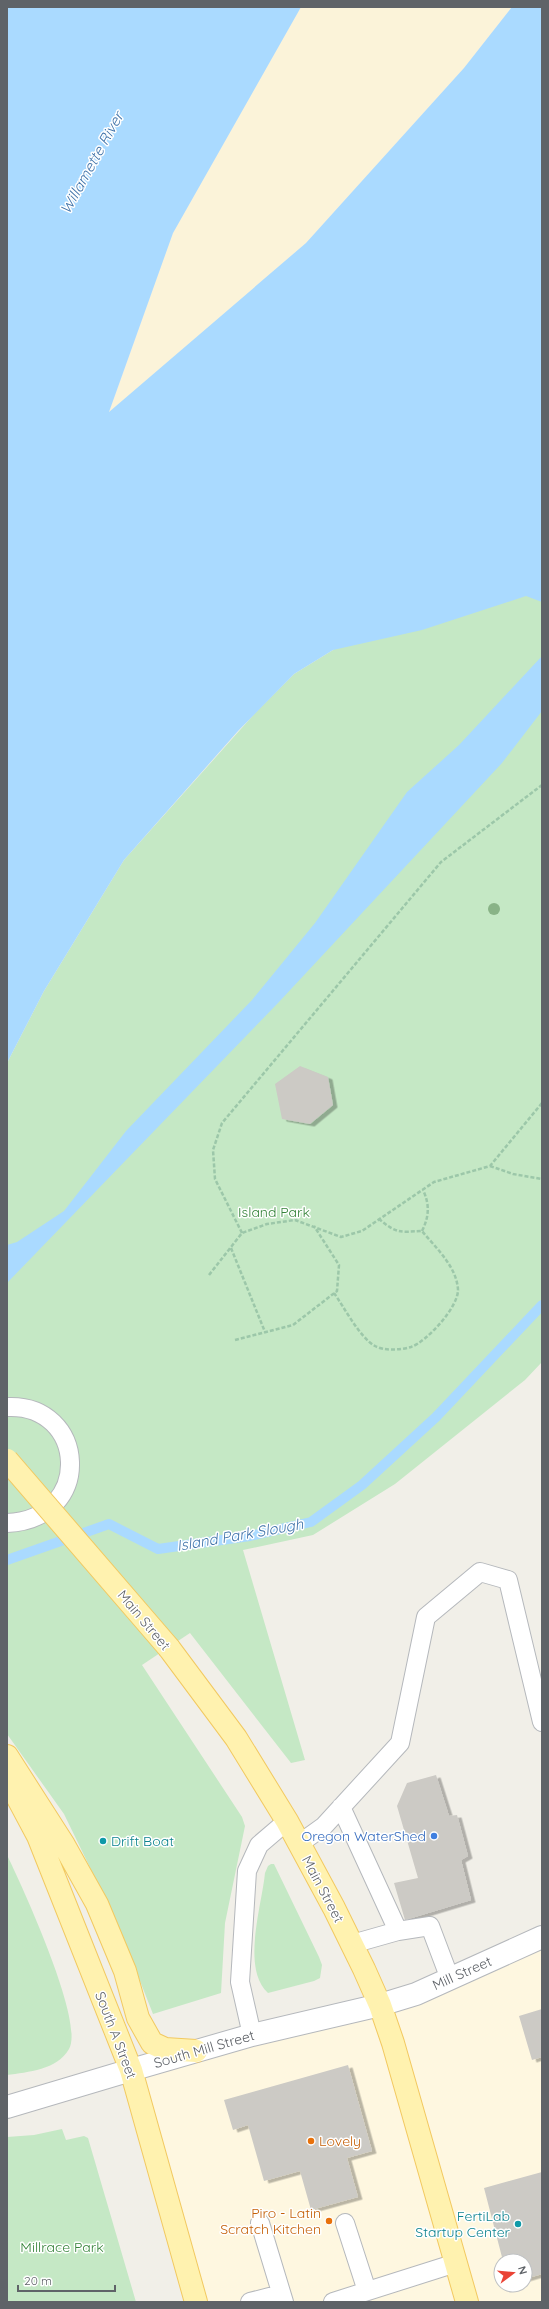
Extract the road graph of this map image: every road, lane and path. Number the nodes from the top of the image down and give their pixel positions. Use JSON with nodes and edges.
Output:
{"nodes":[{"id":1,"x":542,"y":786,"type":"edge"},
{"id":2,"x":542,"y":1103,"type":"edge"},
{"id":3,"x":490,"y":1166,"type":"junction"},
{"id":4,"x":542,"y":1180,"type":"edge"},
{"id":5,"x":423,"y":1190,"type":"junction"},
{"id":6,"x":379,"y":1219,"type":"junction"},
{"id":7,"x":314,"y":1226,"type":"junction"},
{"id":8,"x":422,"y":1231,"type":"junction"},
{"id":9,"x":242,"y":1233,"type":"junction"},
{"id":10,"x":231,"y":1248,"type":"junction"},
{"id":11,"x":209,"y":1275,"type":"dead end"},
{"id":12,"x":334,"y":1293,"type":"junction"},
{"id":13,"x":265,"y":1332,"type":"junction"},
{"id":14,"x":235,"y":1340,"type":"dead end"},
{"id":15,"x":7,"y":1407,"type":"edge"},
{"id":16,"x":7,"y":1460,"type":"edge"},
{"id":17,"x":7,"y":1523,"type":"edge"},
{"id":18,"x":542,"y":1722,"type":"edge"},
{"id":19,"x":7,"y":1756,"type":"edge"},
{"id":20,"x":7,"y":1778,"type":"edge"},
{"id":21,"x":341,"y":1807,"type":"junction"},
{"id":22,"x":287,"y":1821,"type":"junction"},
{"id":23,"x":299,"y":1844,"type":"junction"},
{"id":24,"x":398,"y":1931,"type":"junction"},
{"id":25,"x":542,"y":1936,"type":"edge"},
{"id":26,"x":352,"y":1944,"type":"junction"},
{"id":27,"x":450,"y":1979,"type":"junction"},
{"id":28,"x":380,"y":2004,"type":"junction"},
{"id":29,"x":252,"y":2035,"type":"junction"},
{"id":30,"x":196,"y":2051,"type":"junction"},
{"id":31,"x":131,"y":2070,"type":"junction"},
{"id":32,"x":7,"y":2107,"type":"edge"},
{"id":33,"x":260,"y":2223,"type":"dead end"},
{"id":34,"x":345,"y":2223,"type":"dead end"},
{"id":35,"x":456,"y":2263,"type":"junction"},
{"id":36,"x":367,"y":2291,"type":"junction"},
{"id":37,"x":282,"y":2298,"type":"edge"},
{"id":38,"x":196,"y":2302,"type":"edge"},
{"id":39,"x":250,"y":2302,"type":"edge"},
{"id":40,"x":333,"y":2302,"type":"edge"},
{"id":41,"x":467,"y":2302,"type":"edge"}],
"edges":[{"from":1,"to":9,"type":"path"},
{"from":2,"to":3,"type":"path"},
{"from":3,"to":4,"type":"path"},
{"from":3,"to":5,"type":"path"},
{"from":5,"to":6,"type":"path"},
{"from":5,"to":8,"type":"path"},
{"from":6,"to":7,"type":"path"},
{"from":6,"to":8,"type":"path"},
{"from":7,"to":9,"type":"path"},
{"from":7,"to":12,"type":"path"},
{"from":8,"to":12,"type":"path"},
{"from":9,"to":10,"type":"path"},
{"from":10,"to":11,"type":"path"},
{"from":10,"to":13,"type":"path"},
{"from":12,"to":13,"type":"path"},
{"from":13,"to":14,"type":"path"},
{"from":15,"to":17,"type":"lane"},
{"from":16,"to":22,"type":"main road","name":"Main Street","bridge":true},
{"from":18,"to":21,"type":"lane"},
{"from":19,"to":30,"type":"main road"},
{"from":20,"to":31,"type":"main road","name":"South A Street"},
{"from":21,"to":23,"type":"lane"},
{"from":21,"to":24,"type":"lane"},
{"from":22,"to":23,"type":"main road","name":"Main Street"},
{"from":22,"to":29,"type":"lane"},
{"from":23,"to":26,"type":"main road","name":"Main Street"},
{"from":24,"to":26,"type":"lane"},
{"from":24,"to":27,"type":"lane"},
{"from":25,"to":27,"type":"street","name":"Mill Street"},
{"from":26,"to":28,"type":"main road","name":"Main Street"},
{"from":27,"to":28,"type":"street","name":"Mill Street"},
{"from":28,"to":29,"type":"street","name":"South Mill Street"},
{"from":28,"to":35,"type":"main road","name":"Main Street"},
{"from":29,"to":30,"type":"street","name":"South Mill Street"},
{"from":30,"to":31,"type":"street","name":"South Mill Street"},
{"from":31,"to":32,"type":"street","name":"South Mill Street"},
{"from":31,"to":38,"type":"main road","name":"South A Street"},
{"from":33,"to":37,"type":"lane"},
{"from":34,"to":36,"type":"lane"},
{"from":35,"to":36,"type":"lane"},
{"from":35,"to":41,"type":"main road","name":"Main Street"},
{"from":36,"to":40,"type":"lane"},
{"from":37,"to":39,"type":"lane"}]}
